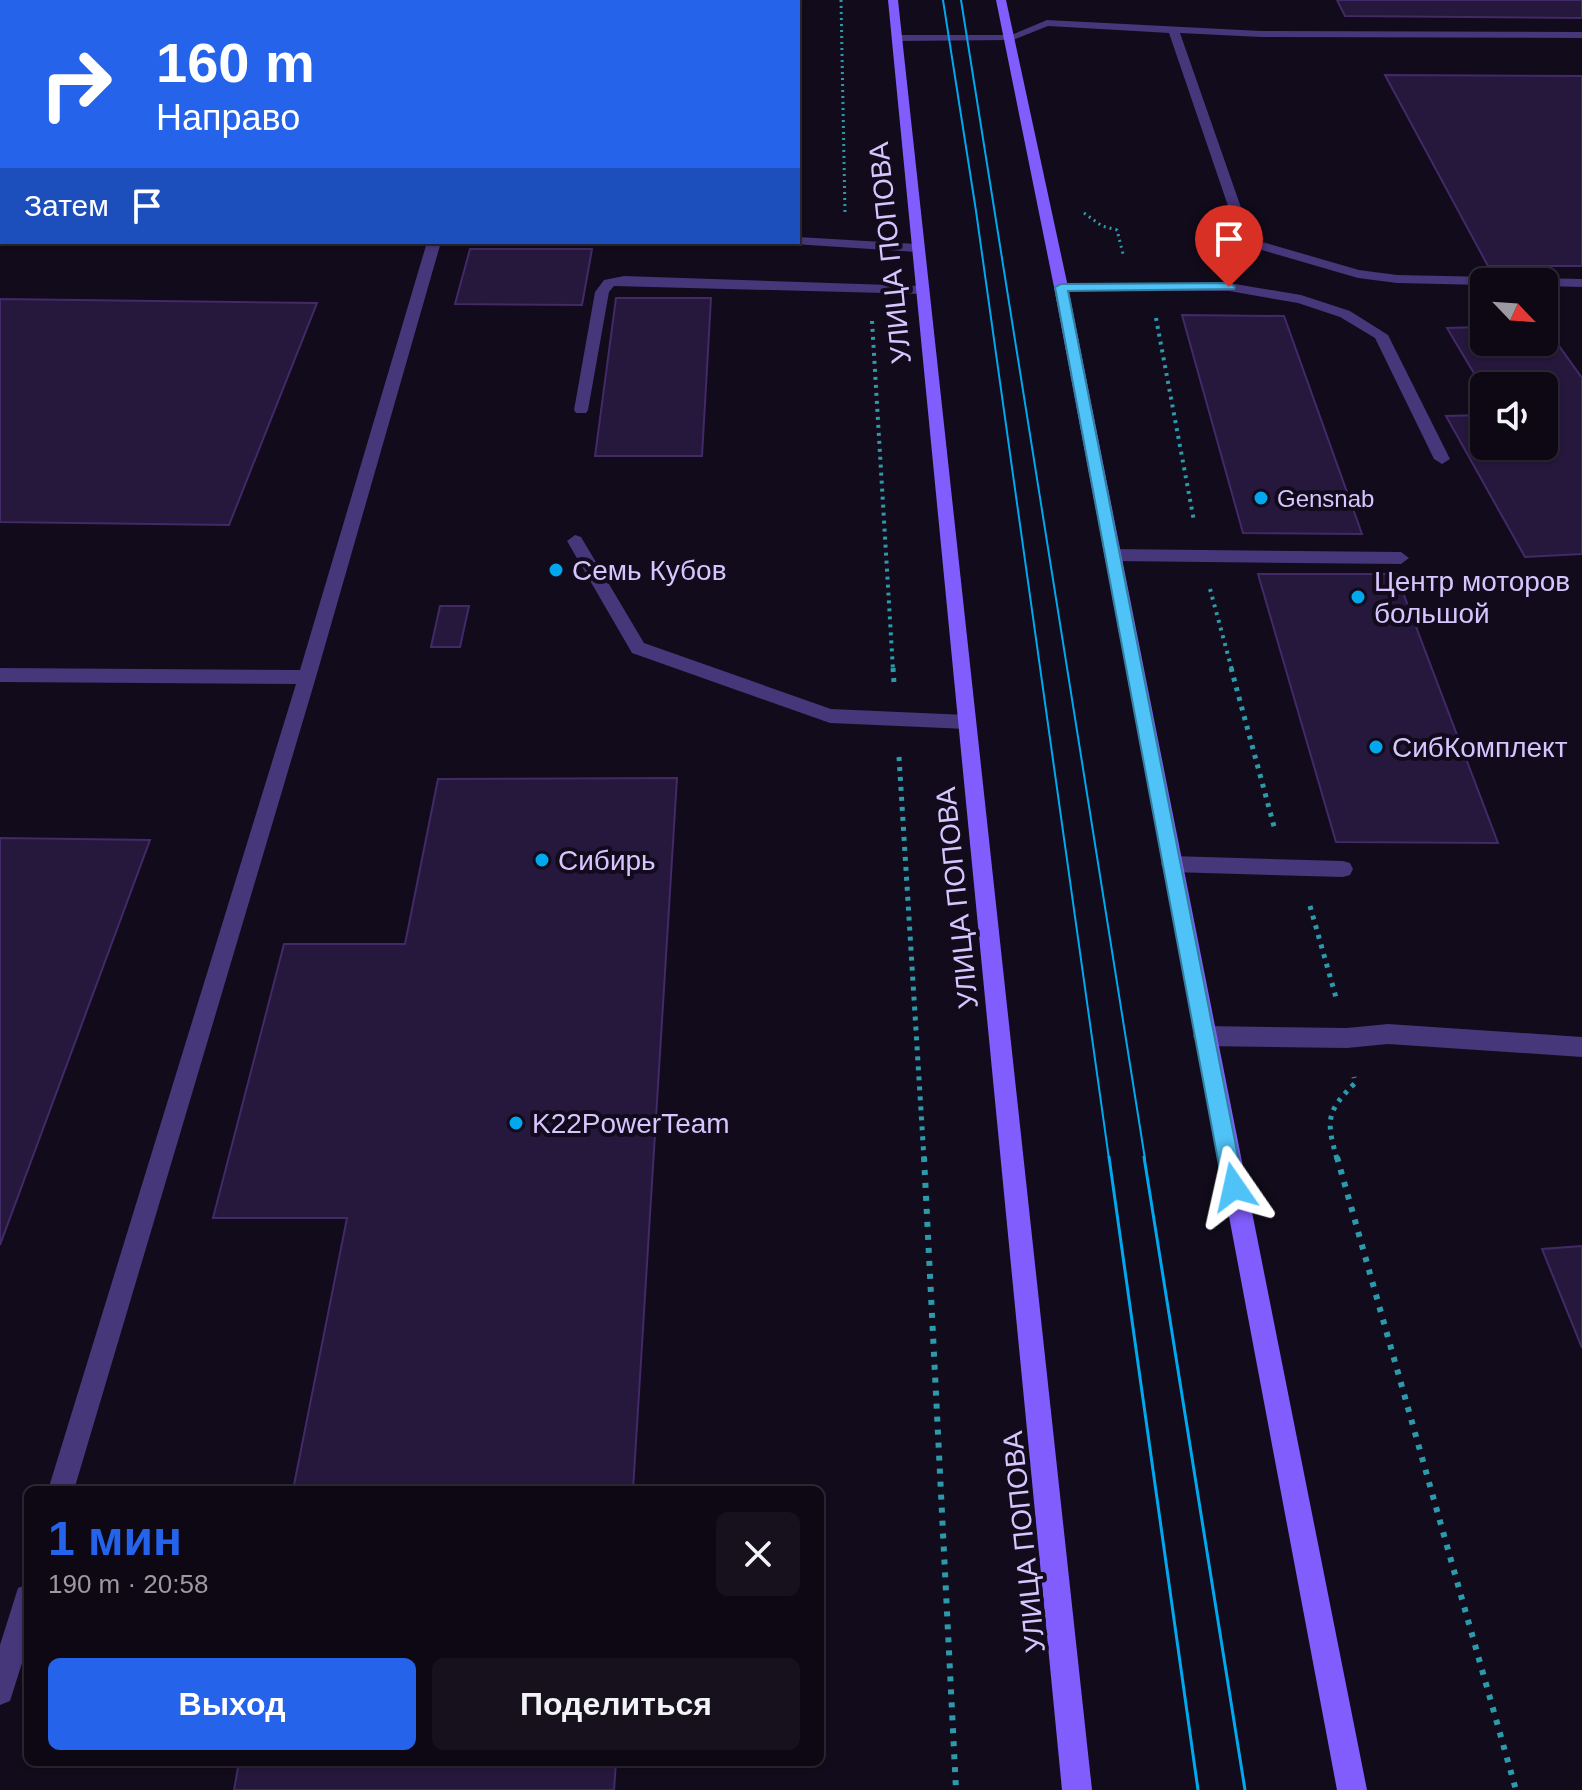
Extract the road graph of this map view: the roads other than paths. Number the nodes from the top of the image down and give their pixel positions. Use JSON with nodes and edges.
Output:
{"nodes":[{"id":1,"x":893,"y":0,"type":"edge"},
{"id":2,"x":1001,"y":0,"type":"edge"},
{"id":3,"x":1173,"y":28,"type":"junction"},
{"id":4,"x":1582,"y":35,"type":"edge"},
{"id":5,"x":897,"y":38,"type":"junction"},
{"id":6,"x":1009,"y":38,"type":"junction"},
{"id":7,"x":800,"y":241,"type":"edge"},
{"id":8,"x":433,"y":244,"type":"edge"},
{"id":9,"x":917,"y":248,"type":"junction"},
{"id":10,"x":1582,"y":283,"type":"edge"},
{"id":11,"x":1061,"y":287,"type":"junction"},
{"id":12,"x":921,"y":290,"type":"junction"},
{"id":13,"x":581,"y":410,"type":"dead end"},
{"id":14,"x":1442,"y":459,"type":"dead end"},
{"id":15,"x":575,"y":541,"type":"dead end"},
{"id":16,"x":1112,"y":555,"type":"junction"},
{"id":17,"x":1401,"y":558,"type":"dead end"},
{"id":18,"x":0,"y":675,"type":"edge"},
{"id":19,"x":307,"y":677,"type":"junction"},
{"id":20,"x":967,"y":722,"type":"junction"},
{"id":21,"x":1171,"y":864,"type":"junction"},
{"id":22,"x":1343,"y":869,"type":"dead end"},
{"id":23,"x":1204,"y":1036,"type":"junction"},
{"id":24,"x":1582,"y":1047,"type":"edge"},
{"id":25,"x":62,"y":1486,"type":"edge"},
{"id":26,"x":24,"y":1611,"type":"edge"},
{"id":27,"x":0,"y":1691,"type":"edge"},
{"id":28,"x":1077,"y":1790,"type":"edge"},
{"id":29,"x":1352,"y":1790,"type":"edge"}],
"edges":[{"from":1,"to":5,"type":"main road","name":"УЛИЦА ПОПОВА"},
{"from":2,"to":6,"type":"main road"},
{"from":3,"to":4,"type":"street"},
{"from":3,"to":6,"type":"street"},
{"from":3,"to":10,"type":"street"},
{"from":5,"to":6,"type":"street"},
{"from":5,"to":9,"type":"main road","name":"УЛИЦА ПОПОВА"},
{"from":6,"to":11,"type":"main road"},
{"from":7,"to":9,"type":"street"},
{"from":8,"to":19,"type":"street"},
{"from":9,"to":12,"type":"main road","name":"УЛИЦА ПОПОВА"},
{"from":11,"to":14,"type":"street"},
{"from":11,"to":16,"type":"main road"},
{"from":12,"to":13,"type":"street"},
{"from":12,"to":20,"type":"main road","name":"УЛИЦА ПОПОВА"},
{"from":15,"to":20,"type":"street"},
{"from":16,"to":17,"type":"street"},
{"from":16,"to":21,"type":"main road"},
{"from":18,"to":19,"type":"street"},
{"from":19,"to":25,"type":"street"},
{"from":20,"to":28,"type":"main road","name":"УЛИЦА ПОПОВА"},
{"from":21,"to":22,"type":"street"},
{"from":21,"to":23,"type":"main road"},
{"from":23,"to":24,"type":"street"},
{"from":23,"to":29,"type":"main road"},
{"from":26,"to":27,"type":"street"}]}
